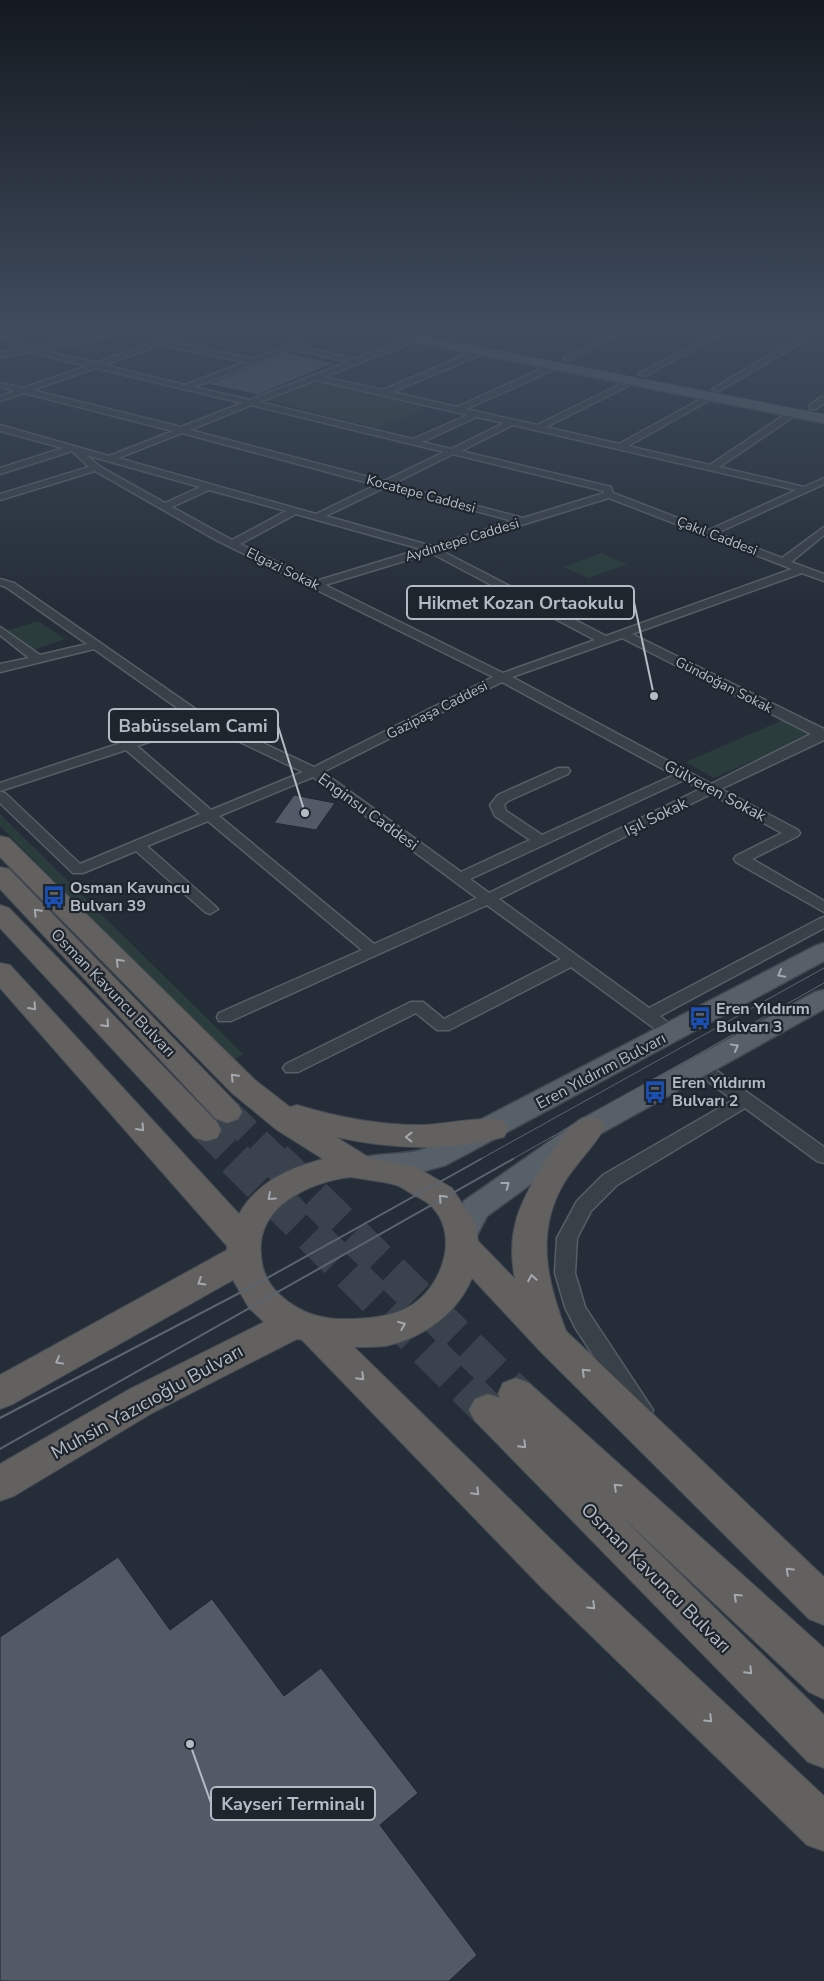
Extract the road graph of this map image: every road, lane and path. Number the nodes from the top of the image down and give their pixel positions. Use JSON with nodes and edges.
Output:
{"nodes":[{"id":1,"x":146,"y":421,"type":"edge"},
{"id":2,"x":202,"y":421,"type":"edge"},
{"id":3,"x":330,"y":421,"type":"edge"},
{"id":4,"x":460,"y":421,"type":"edge"},
{"id":5,"x":551,"y":421,"type":"edge"},
{"id":6,"x":663,"y":421,"type":"edge"},
{"id":7,"x":781,"y":421,"type":"edge"},
{"id":8,"x":513,"y":422,"type":"joint"},
{"id":9,"x":0,"y":428,"type":"edge"},
{"id":10,"x":538,"y":428,"type":"junction"},
{"id":11,"x":181,"y":430,"type":"junction"},
{"id":12,"x":414,"y":442,"type":"junction"},
{"id":13,"x":622,"y":446,"type":"junction"},
{"id":14,"x":73,"y":448,"type":"junction"},
{"id":15,"x":454,"y":451,"type":"junction"},
{"id":16,"x":109,"y":459,"type":"junction"},
{"id":17,"x":714,"y":467,"type":"junction"},
{"id":18,"x":96,"y":468,"type":"junction"},
{"id":19,"x":0,"y":471,"type":"edge"},
{"id":20,"x":824,"y":480,"type":"edge"},
{"id":21,"x":385,"y":484,"type":"junction"},
{"id":22,"x":207,"y":486,"type":"junction"},
{"id":23,"x":806,"y":490,"type":"junction"},
{"id":24,"x":610,"y":495,"type":"junction"},
{"id":25,"x":0,"y":497,"type":"edge"},
{"id":26,"x":165,"y":507,"type":"junction"},
{"id":27,"x":294,"y":511,"type":"junction"},
{"id":28,"x":317,"y":517,"type":"junction"},
{"id":29,"x":523,"y":521,"type":"junction"},
{"id":30,"x":824,"y":530,"type":"edge"},
{"id":31,"x":710,"y":533,"type":"junction"},
{"id":32,"x":232,"y":544,"type":"junction"},
{"id":33,"x":431,"y":549,"type":"junction"},
{"id":34,"x":784,"y":562,"type":"junction"},
{"id":35,"x":803,"y":569,"type":"junction"},
{"id":36,"x":824,"y":578,"type":"edge"},
{"id":37,"x":0,"y":582,"type":"edge"},
{"id":38,"x":315,"y":585,"type":"junction"},
{"id":39,"x":0,"y":630,"type":"edge"},
{"id":40,"x":623,"y":634,"type":"junction"},
{"id":41,"x":605,"y":640,"type":"junction"},
{"id":42,"x":98,"y":645,"type":"junction"},
{"id":43,"x":38,"y":659,"type":"junction"},
{"id":44,"x":0,"y":668,"type":"edge"},
{"id":45,"x":502,"y":677,"type":"junction"},
{"id":46,"x":203,"y":720,"type":"junction"},
{"id":47,"x":823,"y":735,"type":"edge"},
{"id":48,"x":128,"y":745,"type":"junction"},
{"id":49,"x":563,"y":770,"type":"dead end"},
{"id":50,"x":314,"y":772,"type":"junction"},
{"id":51,"x":684,"y":775,"type":"junction"},
{"id":52,"x":0,"y":787,"type":"edge"},
{"id":53,"x":711,"y":790,"type":"junction"},
{"id":54,"x":0,"y":796,"type":"edge"},
{"id":55,"x":209,"y":815,"type":"junction"},
{"id":56,"x":541,"y":841,"type":"junction"},
{"id":57,"x":0,"y":843,"type":"edge"},
{"id":58,"x":137,"y":845,"type":"junction"},
{"id":59,"x":0,"y":874,"type":"edge"},
{"id":60,"x":460,"y":878,"type":"junction"},
{"id":61,"x":488,"y":899,"type":"junction"},
{"id":62,"x":824,"y":907,"type":"edge"},
{"id":63,"x":210,"y":909,"type":"dead end"},
{"id":64,"x":0,"y":913,"type":"edge"},
{"id":65,"x":824,"y":922,"type":"edge"},
{"id":66,"x":373,"y":951,"type":"junction"},
{"id":67,"x":824,"y":951,"type":"edge"},
{"id":68,"x":572,"y":960,"type":"junction"},
{"id":69,"x":0,"y":971,"type":"edge"},
{"id":70,"x":824,"y":998,"type":"edge"},
{"id":71,"x":648,"y":1016,"type":"junction"},
{"id":72,"x":225,"y":1017,"type":"dead end"},
{"id":73,"x":672,"y":1033,"type":"junction"},
{"id":74,"x":700,"y":1067,"type":"junction"},
{"id":75,"x":292,"y":1068,"type":"dead end"},
{"id":76,"x":746,"y":1100,"type":"junction"},
{"id":77,"x":265,"y":1105,"type":"junction"},
{"id":78,"x":227,"y":1112,"type":"tunnel mouth"},
{"id":79,"x":590,"y":1127,"type":"junction"},
{"id":80,"x":492,"y":1129,"type":"junction"},
{"id":81,"x":206,"y":1130,"type":"tunnel mouth"},
{"id":82,"x":824,"y":1156,"type":"edge"},
{"id":83,"x":365,"y":1166,"type":"junction"},
{"id":84,"x":464,"y":1241,"type":"junction"},
{"id":85,"x":244,"y":1250,"type":"junction"},
{"id":86,"x":305,"y":1327,"type":"junction"},
{"id":87,"x":553,"y":1341,"type":"junction"},
{"id":88,"x":0,"y":1393,"type":"edge"},
{"id":89,"x":680,"y":1466,"type":"junction"},
{"id":90,"x":0,"y":1484,"type":"edge"},
{"id":91,"x":824,"y":1605,"type":"edge"},
{"id":92,"x":824,"y":1677,"type":"edge"},
{"id":93,"x":824,"y":1746,"type":"edge"},
{"id":94,"x":824,"y":1828,"type":"edge"}],
"edges":[{"from":1,"to":11,"type":"street","name":"Kocatepe Caddesi"},
{"from":2,"to":11,"type":"street"},
{"from":3,"to":12,"type":"street"},
{"from":4,"to":12,"type":"street"},
{"from":5,"to":10,"type":"street"},
{"from":6,"to":13,"type":"street"},
{"from":7,"to":17,"type":"street"},
{"from":8,"to":10,"type":"street"},
{"from":8,"to":15,"type":"street"},
{"from":9,"to":14,"type":"street"},
{"from":10,"to":13,"type":"street"},
{"from":11,"to":16,"type":"street"},
{"from":11,"to":21,"type":"street","name":"Kocatepe Caddesi"},
{"from":12,"to":15,"type":"street"},
{"from":13,"to":17,"type":"street"},
{"from":14,"to":16,"type":"street"},
{"from":14,"to":18,"type":"street","name":"Elgazi Sokak"},
{"from":14,"to":19,"type":"street"},
{"from":15,"to":21,"type":"street"},
{"from":15,"to":24,"type":"street","name":"Çakıl Caddesi"},
{"from":16,"to":22,"type":"street"},
{"from":17,"to":23,"type":"street"},
{"from":18,"to":25,"type":"street"},
{"from":18,"to":26,"type":"street","name":"Elgazi Sokak"},
{"from":20,"to":23,"type":"street"},
{"from":21,"to":28,"type":"street"},
{"from":21,"to":29,"type":"street","name":"Kocatepe Caddesi"},
{"from":22,"to":26,"type":"street"},
{"from":22,"to":27,"type":"street"},
{"from":23,"to":31,"type":"street"},
{"from":24,"to":29,"type":"street","name":"Aydıntepe Caddesi"},
{"from":24,"to":31,"type":"street","name":"Çakıl Caddesi"},
{"from":26,"to":32,"type":"street","name":"Elgazi Sokak"},
{"from":27,"to":28,"type":"street"},
{"from":27,"to":32,"type":"street"},
{"from":28,"to":33,"type":"street"},
{"from":29,"to":33,"type":"street","name":"Aydıntepe Caddesi"},
{"from":30,"to":34,"type":"street"},
{"from":31,"to":34,"type":"street","name":"Çakıl Caddesi"},
{"from":32,"to":38,"type":"street","name":"Elgazi Sokak"},
{"from":33,"to":38,"type":"street","name":"Aydıntepe Caddesi"},
{"from":33,"to":41,"type":"street"},
{"from":34,"to":35,"type":"street","name":"Çakıl Caddesi"},
{"from":35,"to":36,"type":"street","name":"Çakıl Caddesi"},
{"from":35,"to":40,"type":"street","name":"Gazipaşa Caddesi"},
{"from":37,"to":42,"type":"street","name":"Enginsu Caddesi"},
{"from":38,"to":45,"type":"street","name":"Elgazi Sokak"},
{"from":39,"to":43,"type":"street"},
{"from":40,"to":41,"type":"street","name":"Gazipaşa Caddesi"},
{"from":40,"to":47,"type":"street","name":"Gündoğan Sokak"},
{"from":41,"to":45,"type":"street","name":"Gazipaşa Caddesi"},
{"from":42,"to":43,"type":"street"},
{"from":42,"to":46,"type":"street","name":"Enginsu Caddesi"},
{"from":43,"to":44,"type":"street"},
{"from":45,"to":50,"type":"street","name":"Gazipaşa Caddesi"},
{"from":45,"to":51,"type":"street","name":"Gülveren Sokak"},
{"from":46,"to":48,"type":"street"},
{"from":46,"to":50,"type":"street","name":"Enginsu Caddesi"},
{"from":47,"to":53,"type":"street","name":"Işıl Sokak"},
{"from":48,"to":52,"type":"street"},
{"from":48,"to":55,"type":"street"},
{"from":49,"to":56,"type":"street"},
{"from":50,"to":55,"type":"street","name":"Gazipaşa Caddesi"},
{"from":50,"to":60,"type":"street","name":"Enginsu Caddesi"},
{"from":51,"to":53,"type":"street","name":"Gülveren Sokak"},
{"from":51,"to":56,"type":"street"},
{"from":53,"to":61,"type":"street","name":"Işıl Sokak"},
{"from":53,"to":62,"type":"street","name":"Gülveren Sokak"},
{"from":54,"to":58,"type":"street","name":"Gazipaşa Caddesi"},
{"from":55,"to":58,"type":"street","name":"Gazipaşa Caddesi"},
{"from":55,"to":66,"type":"street"},
{"from":56,"to":60,"type":"street"},
{"from":77,"to":57,"type":"highway","one_way":true},
{"from":58,"to":63,"type":"street"},
{"from":78,"to":59,"type":"highway","name":"Osman Kavuncu Bulvarı","one_way":true},
{"from":60,"to":61,"type":"street","name":"Enginsu Caddesi"},
{"from":61,"to":66,"type":"street","name":"Işıl Sokak"},
{"from":61,"to":68,"type":"street","name":"Enginsu Caddesi"},
{"from":64,"to":81,"type":"highway","name":"Osman Kavuncu Bulvarı","one_way":true},
{"from":65,"to":71,"type":"street"},
{"from":66,"to":72,"type":"street","name":"Işıl Sokak"},
{"from":67,"to":73,"type":"main road","name":"Eren Yıldırım Bulvarı","one_way":true},
{"from":68,"to":71,"type":"street","name":"Enginsu Caddesi"},
{"from":68,"to":75,"type":"street"},
{"from":69,"to":85,"type":"highway","one_way":true},
{"from":74,"to":70,"type":"main road","one_way":true},
{"from":71,"to":73,"type":"street","name":"Enginsu Caddesi"},
{"from":73,"to":80,"type":"main road","name":"Eren Yıldırım Bulvarı"},
{"from":74,"to":76,"type":"street"},
{"from":74,"to":79,"type":"main road"},
{"from":76,"to":82,"type":"street"},
{"from":76,"to":89,"type":"street"},
{"from":80,"to":77,"type":"highway","one_way":true},
{"from":77,"to":83,"type":"highway"},
{"from":84,"to":79,"type":"main road","one_way":true},
{"from":87,"to":79,"type":"highway","one_way":true},
{"from":80,"to":83,"type":"main road","name":"Eren Yıldırım Bulvarı"},
{"from":84,"to":83,"type":"highway","one_way":true},
{"from":83,"to":85,"type":"highway","one_way":true},
{"from":86,"to":84,"type":"highway","one_way":true},
{"from":84,"to":87,"type":"highway"},
{"from":85,"to":86,"type":"highway"},
{"from":85,"to":88,"type":"highway","one_way":true},
{"from":86,"to":90,"type":"highway","name":"Muhsin Yazıcıoğlu Bulvarı"},
{"from":86,"to":94,"type":"highway","one_way":true},
{"from":89,"to":87,"type":"highway","one_way":true},
{"from":91,"to":89,"type":"highway","one_way":true},
{"from":92,"to":93,"type":"highway","name":"Osman Kavuncu Bulvarı","one_way":true}]}
